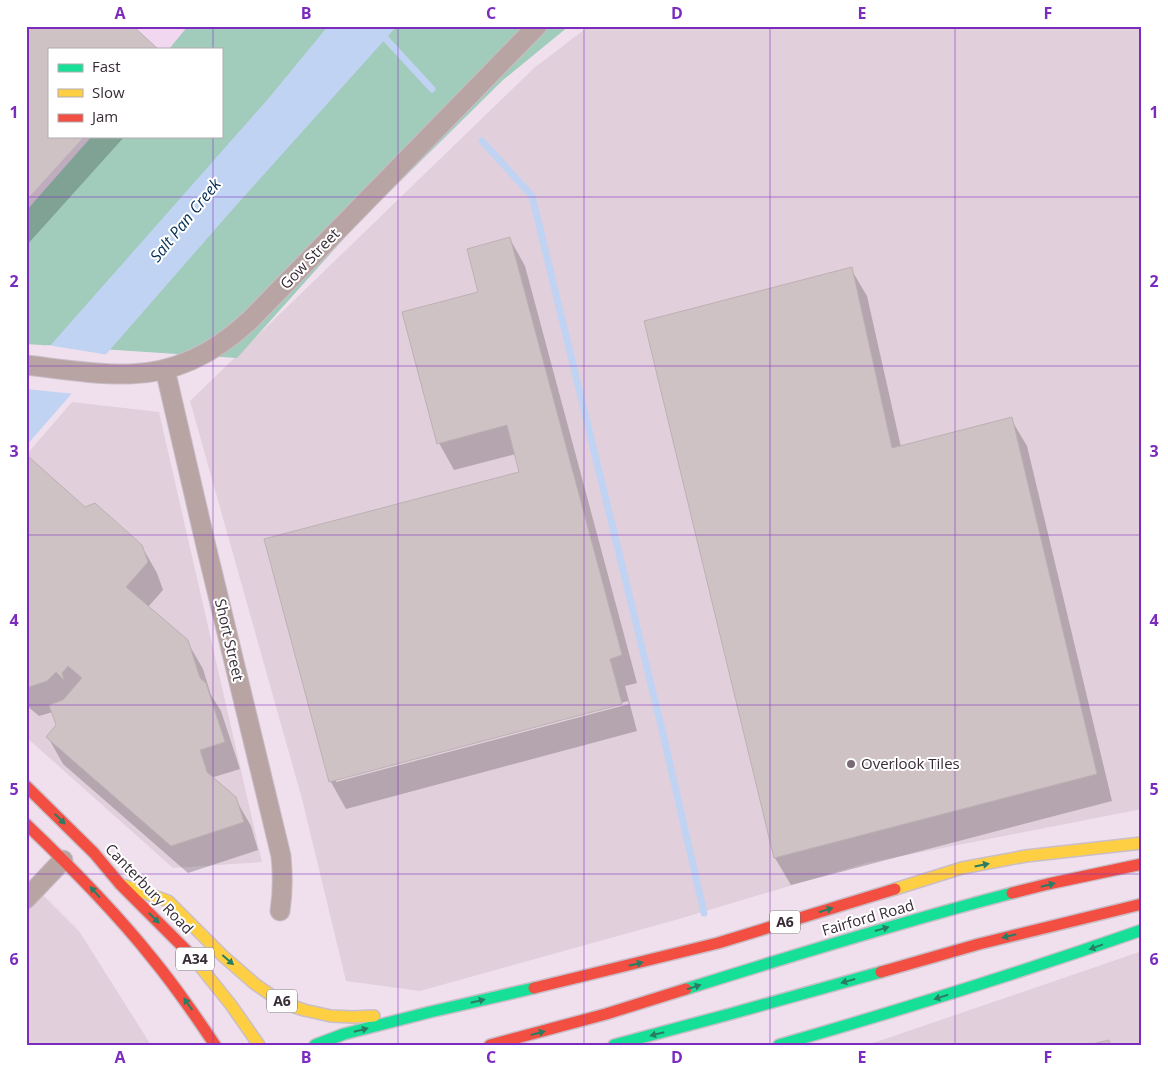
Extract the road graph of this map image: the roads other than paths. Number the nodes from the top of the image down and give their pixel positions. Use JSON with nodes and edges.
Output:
{"nodes":[{"id":1,"x":537,"y":26,"type":"edge"},
{"id":2,"x":26,"y":365,"type":"edge"},
{"id":3,"x":165,"y":369,"type":"junction"},
{"id":4,"x":26,"y":786,"type":"edge"},
{"id":5,"x":26,"y":824,"type":"edge"},
{"id":6,"x":1142,"y":843,"type":"edge"},
{"id":7,"x":63,"y":860,"type":"junction"},
{"id":8,"x":1142,"y":864,"type":"edge"},
{"id":9,"x":120,"y":884,"type":"junction"},
{"id":10,"x":26,"y":899,"type":"edge"},
{"id":11,"x":1142,"y":904,"type":"edge"},
{"id":12,"x":280,"y":912,"type":"dead end"},
{"id":13,"x":1142,"y":930,"type":"edge"},
{"id":14,"x":430,"y":1012,"type":"junction"},
{"id":15,"x":215,"y":1045,"type":"edge"},
{"id":16,"x":259,"y":1045,"type":"edge"},
{"id":17,"x":315,"y":1045,"type":"edge"},
{"id":18,"x":490,"y":1045,"type":"edge"},
{"id":19,"x":614,"y":1045,"type":"edge"},
{"id":20,"x":778,"y":1045,"type":"edge"}],
"edges":[{"from":1,"to":3,"type":"street","name":"Gow Street"},
{"from":2,"to":3,"type":"street","name":"Gow Street"},
{"from":3,"to":12,"type":"street","name":"Short Street"},
{"from":4,"to":9,"type":"highway","name":"Canterbury Road","number":"A34","one_way":true},
{"from":5,"to":7,"type":"highway","number":"A34"},
{"from":14,"to":6,"type":"highway","number":"A6","one_way":true},
{"from":7,"to":10,"type":"street"},
{"from":15,"to":7,"type":"highway","number":"A34","one_way":true},
{"from":18,"to":8,"type":"highway","name":"Fairford Road","number":"A6","one_way":true},
{"from":9,"to":14,"type":"highway","number":"A6","one_way":true},
{"from":9,"to":16,"type":"highway","name":"Canterbury Road","number":"A34","one_way":true},
{"from":11,"to":19,"type":"highway","one_way":true},
{"from":13,"to":20,"type":"highway","one_way":true},
{"from":17,"to":14,"type":"highway","number":"A6","one_way":true}]}
